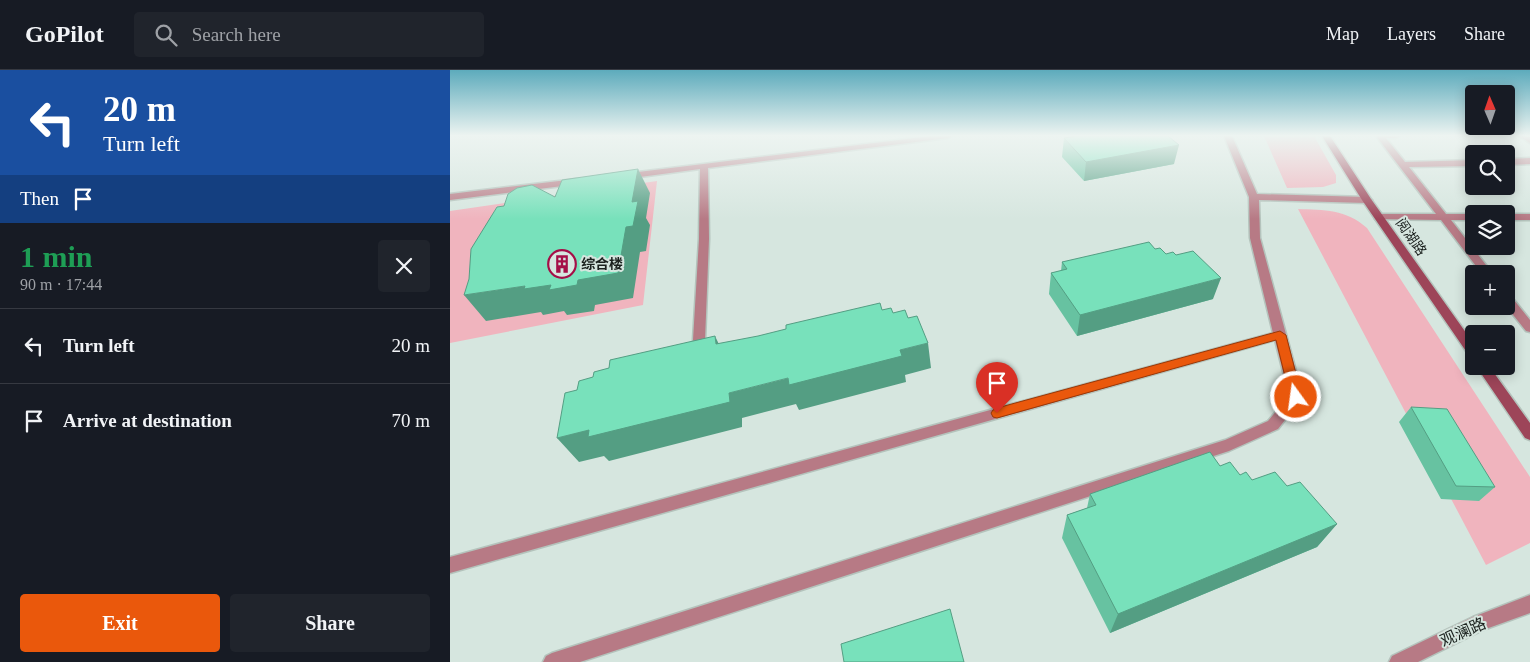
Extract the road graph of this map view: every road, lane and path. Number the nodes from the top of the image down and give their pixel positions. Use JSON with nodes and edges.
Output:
{"nodes":[{"id":1,"x":723,"y":164,"type":"edge"},
{"id":2,"x":1240,"y":164,"type":"edge"},
{"id":3,"x":1343,"y":164,"type":"edge"},
{"id":4,"x":1403,"y":164,"type":"joint"},
{"id":5,"x":1430,"y":164,"type":"edge"},
{"id":6,"x":704,"y":166,"type":"junction"},
{"id":7,"x":616,"y":177,"type":"edge"},
{"id":8,"x":587,"y":181,"type":"edge"},
{"id":9,"x":450,"y":197,"type":"edge"},
{"id":10,"x":1254,"y":197,"type":"junction"},
{"id":11,"x":1366,"y":200,"type":"junction"},
{"id":12,"x":1378,"y":217,"type":"junction"},
{"id":13,"x":1444,"y":217,"type":"junction"},
{"id":14,"x":1465,"y":217,"type":"edge"},
{"id":15,"x":1515,"y":217,"type":"edge"},
{"id":16,"x":1530,"y":217,"type":"edge"},
{"id":17,"x":1481,"y":265,"type":"edge"},
{"id":18,"x":1515,"y":309,"type":"edge"},
{"id":19,"x":1530,"y":328,"type":"edge"},
{"id":20,"x":1280,"y":335,"type":"junction"},
{"id":21,"x":699,"y":340,"type":"edge"},
{"id":22,"x":1465,"y":341,"type":"edge"},
{"id":23,"x":1488,"y":375,"type":"edge"},
{"id":24,"x":1530,"y":434,"type":"edge"},
{"id":25,"x":450,"y":565,"type":"edge"},
{"id":26,"x":1530,"y":604,"type":"edge"},
{"id":27,"x":552,"y":662,"type":"edge"},
{"id":28,"x":1398,"y":662,"type":"edge"}],
"edges":[{"from":1,"to":6,"type":"street"},
{"from":2,"to":10,"type":"street"},
{"from":3,"to":11,"type":"street","name":"阅湖路"},
{"from":4,"to":5,"type":"street"},
{"from":4,"to":13,"type":"street"},
{"from":6,"to":7,"type":"street"},
{"from":6,"to":21,"type":"street"},
{"from":8,"to":9,"type":"street"},
{"from":10,"to":11,"type":"street"},
{"from":10,"to":20,"type":"street"},
{"from":11,"to":12,"type":"street","name":"阅湖路"},
{"from":12,"to":13,"type":"street"},
{"from":12,"to":22,"type":"street","name":"阅湖路"},
{"from":13,"to":14,"type":"street"},
{"from":13,"to":17,"type":"street"},
{"from":15,"to":16,"type":"street"},
{"from":18,"to":19,"type":"street"},
{"from":20,"to":25,"type":"street"},
{"from":20,"to":27,"type":"street"},
{"from":23,"to":24,"type":"street"},
{"from":26,"to":28,"type":"street","name":"观澜路"}]}
